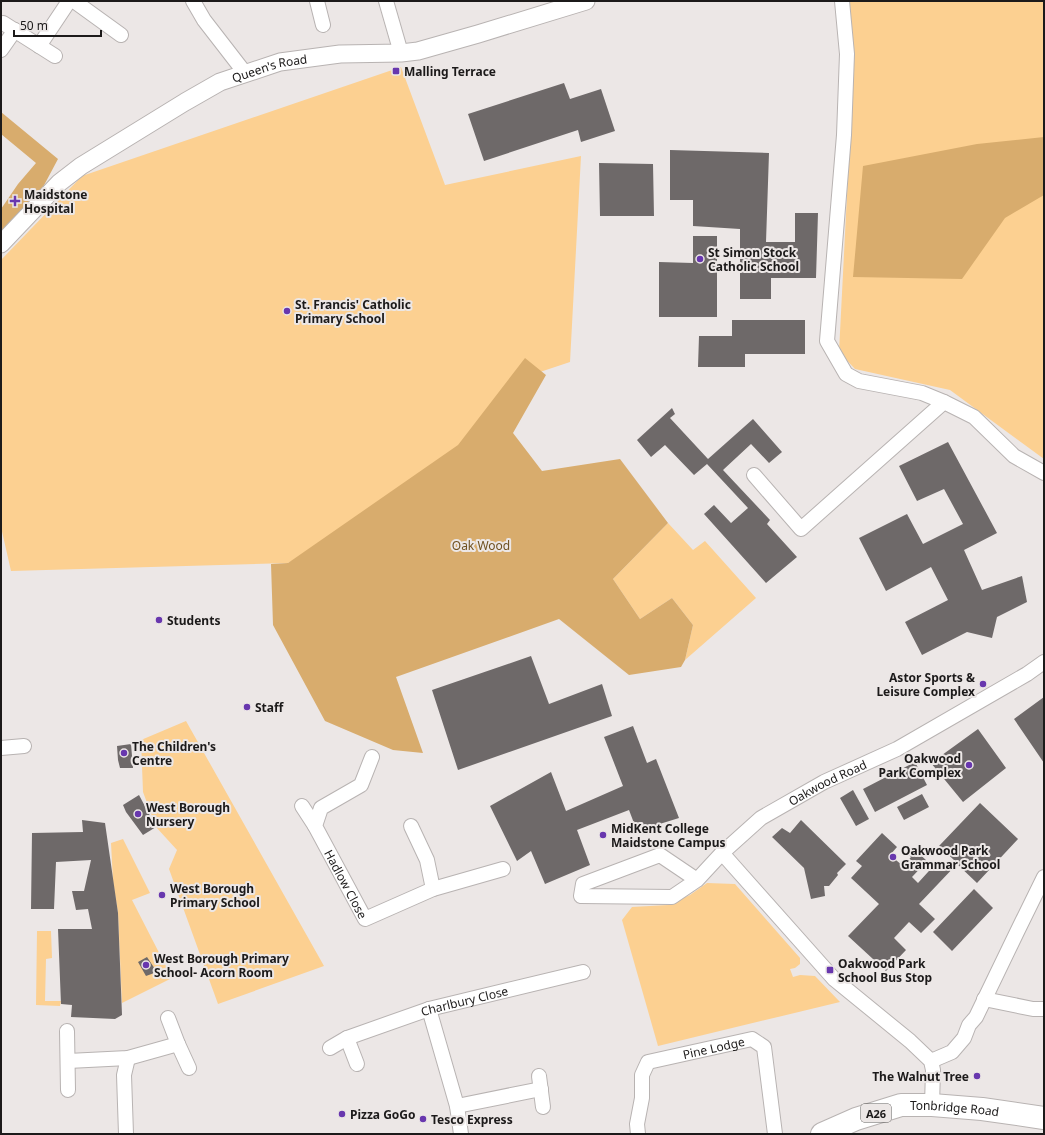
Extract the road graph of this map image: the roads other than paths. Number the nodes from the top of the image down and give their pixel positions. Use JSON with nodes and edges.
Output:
{"nodes":[{"id":1,"x":69,"y":1,"type":"edge"},
{"id":2,"x":74,"y":1,"type":"edge"},
{"id":3,"x":193,"y":1,"type":"edge"},
{"id":4,"x":317,"y":1,"type":"edge"},
{"id":5,"x":386,"y":1,"type":"edge"},
{"id":6,"x":586,"y":1,"type":"edge"},
{"id":7,"x":842,"y":1,"type":"edge"},
{"id":8,"x":323,"y":25,"type":"dead end"},
{"id":9,"x":121,"y":35,"type":"dead end"},
{"id":10,"x":39,"y":46,"type":"junction"},
{"id":11,"x":1,"y":50,"type":"edge"},
{"id":12,"x":401,"y":53,"type":"junction"},
{"id":13,"x":55,"y":56,"type":"dead end"},
{"id":14,"x":245,"y":73,"type":"junction"},
{"id":15,"x":1,"y":244,"type":"edge"},
{"id":16,"x":944,"y":402,"type":"junction"},
{"id":17,"x":1044,"y":473,"type":"edge"},
{"id":18,"x":754,"y":476,"type":"dead end"},
{"id":19,"x":1044,"y":662,"type":"edge"},
{"id":20,"x":24,"y":746,"type":"dead end"},
{"id":21,"x":1,"y":748,"type":"edge"},
{"id":22,"x":372,"y":757,"type":"dead end"},
{"id":23,"x":302,"y":806,"type":"dead end"},
{"id":24,"x":315,"y":826,"type":"junction"},
{"id":25,"x":411,"y":826,"type":"dead end"},
{"id":26,"x":722,"y":853,"type":"junction"},
{"id":27,"x":503,"y":869,"type":"dead end"},
{"id":28,"x":1044,"y":878,"type":"edge"},
{"id":29,"x":697,"y":880,"type":"junction"},
{"id":30,"x":433,"y":889,"type":"junction"},
{"id":31,"x":583,"y":972,"type":"dead end"},
{"id":32,"x":984,"y":999,"type":"junction"},
{"id":33,"x":429,"y":1009,"type":"junction"},
{"id":34,"x":1044,"y":1009,"type":"edge"},
{"id":35,"x":168,"y":1018,"type":"dead end"},
{"id":36,"x":67,"y":1031,"type":"dead end"},
{"id":37,"x":347,"y":1038,"type":"junction"},
{"id":38,"x":178,"y":1044,"type":"junction"},
{"id":39,"x":330,"y":1048,"type":"dead end"},
{"id":40,"x":128,"y":1058,"type":"junction"},
{"id":41,"x":68,"y":1061,"type":"junction"},
{"id":42,"x":931,"y":1061,"type":"junction"},
{"id":43,"x":357,"y":1064,"type":"dead end"},
{"id":44,"x":189,"y":1068,"type":"dead end"},
{"id":45,"x":68,"y":1090,"type":"dead end"},
{"id":46,"x":932,"y":1105,"type":"junction"},
{"id":47,"x":457,"y":1106,"type":"junction"},
{"id":48,"x":543,"y":1107,"type":"dead end"},
{"id":49,"x":1044,"y":1118,"type":"edge"},
{"id":50,"x":126,"y":1134,"type":"edge"},
{"id":51,"x":461,"y":1134,"type":"edge"},
{"id":52,"x":638,"y":1134,"type":"edge"},
{"id":53,"x":775,"y":1134,"type":"edge"},
{"id":54,"x":822,"y":1134,"type":"edge"}],
"edges":[{"from":1,"to":10,"type":"street"},
{"from":2,"to":9,"type":"street"},
{"from":3,"to":14,"type":"street"},
{"from":4,"to":8,"type":"street"},
{"from":5,"to":12,"type":"street"},
{"from":6,"to":12,"type":"street","name":"Queen's Road"},
{"from":7,"to":16,"type":"street"},
{"from":10,"to":11,"type":"street"},
{"from":10,"to":13,"type":"street"},
{"from":12,"to":14,"type":"street","name":"Queen's Road"},
{"from":14,"to":15,"type":"street","name":"Queen's Road"},
{"from":16,"to":17,"type":"street"},
{"from":16,"to":18,"type":"street"},
{"from":19,"to":26,"type":"street","name":"Oakwood Road"},
{"from":20,"to":21,"type":"street"},
{"from":22,"to":24,"type":"street"},
{"from":23,"to":24,"type":"street","name":"Hadlow Close"},
{"from":24,"to":30,"type":"street","name":"Hadlow Close"},
{"from":25,"to":30,"type":"street"},
{"from":26,"to":29,"type":"street","name":"Oakwood Road"},
{"from":26,"to":42,"type":"street"},
{"from":27,"to":30,"type":"street","name":"Hadlow Close"},
{"from":28,"to":32,"type":"street"},
{"from":29,"to":29,"type":"street","name":"Oakwood Road"},
{"from":31,"to":33,"type":"street","name":"Charlbury Close"},
{"from":32,"to":34,"type":"street"},
{"from":32,"to":42,"type":"street"},
{"from":33,"to":37,"type":"street","name":"Charlbury Close"},
{"from":33,"to":47,"type":"street"},
{"from":35,"to":38,"type":"street"},
{"from":36,"to":41,"type":"street"},
{"from":37,"to":39,"type":"street","name":"Charlbury Close"},
{"from":37,"to":43,"type":"street"},
{"from":38,"to":40,"type":"street"},
{"from":38,"to":44,"type":"street"},
{"from":40,"to":41,"type":"street"},
{"from":40,"to":50,"type":"street"},
{"from":41,"to":45,"type":"street"},
{"from":42,"to":46,"type":"street"},
{"from":46,"to":49,"type":"main road","name":"Tonbridge Road","number":"A26"},
{"from":46,"to":54,"type":"main road","name":"Tonbridge Road","number":"A26"},
{"from":47,"to":48,"type":"street"},
{"from":47,"to":51,"type":"street"},
{"from":52,"to":53,"type":"street","name":"Pine Lodge"}]}
